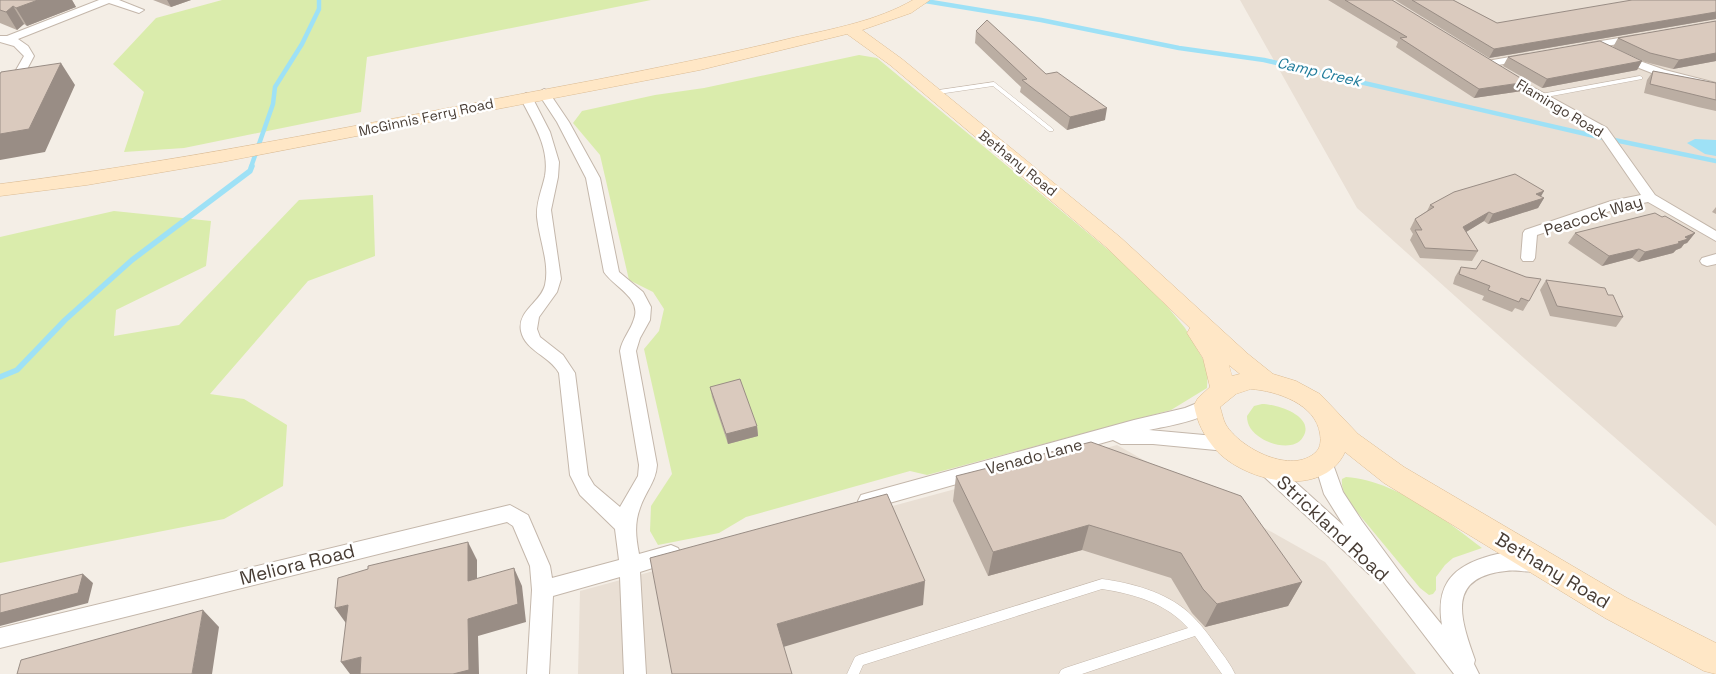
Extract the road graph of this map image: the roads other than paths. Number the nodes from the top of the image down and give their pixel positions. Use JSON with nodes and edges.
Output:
{"nodes":[{"id":1,"x":108,"y":0,"type":"edge"},
{"id":2,"x":923,"y":0,"type":"edge"},
{"id":3,"x":138,"y":10,"type":"dead end"},
{"id":4,"x":850,"y":29,"type":"junction"},
{"id":5,"x":1651,"y":35,"type":"edge"},
{"id":6,"x":5,"y":39,"type":"edge"},
{"id":7,"x":1596,"y":45,"type":"junction"},
{"id":8,"x":1568,"y":50,"type":"edge"},
{"id":9,"x":1541,"y":54,"type":"edge"},
{"id":10,"x":1640,"y":78,"type":"dead end"},
{"id":11,"x":1716,"y":86,"type":"edge"},
{"id":12,"x":544,"y":93,"type":"junction"},
{"id":13,"x":932,"y":93,"type":"junction"},
{"id":14,"x":1542,"y":96,"type":"junction"},
{"id":15,"x":526,"y":97,"type":"junction"},
{"id":16,"x":0,"y":109,"type":"edge"},
{"id":17,"x":1051,"y":130,"type":"dead end"},
{"id":18,"x":0,"y":190,"type":"edge"},
{"id":19,"x":1650,"y":198,"type":"junction"},
{"id":20,"x":1716,"y":237,"type":"edge"},
{"id":21,"x":1528,"y":258,"type":"dead end"},
{"id":22,"x":1181,"y":304,"type":"junction"},
{"id":23,"x":1265,"y":381,"type":"junction"},
{"id":24,"x":1215,"y":396,"type":"junction"},
{"id":25,"x":1331,"y":423,"type":"junction"},
{"id":26,"x":1092,"y":440,"type":"junction"},
{"id":27,"x":1226,"y":444,"type":"junction"},
{"id":28,"x":1327,"y":458,"type":"junction"},
{"id":29,"x":1266,"y":467,"type":"junction"},
{"id":30,"x":1394,"y":475,"type":"junction"},
{"id":31,"x":851,"y":505,"type":"edge"},
{"id":32,"x":624,"y":527,"type":"junction"},
{"id":33,"x":687,"y":550,"type":"edge"},
{"id":34,"x":629,"y":565,"type":"junction"},
{"id":35,"x":1561,"y":575,"type":"junction"},
{"id":36,"x":1400,"y":589,"type":"junction"},
{"id":37,"x":543,"y":590,"type":"junction"},
{"id":38,"x":1197,"y":630,"type":"junction"},
{"id":39,"x":0,"y":638,"type":"edge"},
{"id":40,"x":1716,"y":660,"type":"edge"},
{"id":41,"x":538,"y":674,"type":"edge"},
{"id":42,"x":635,"y":674,"type":"edge"},
{"id":43,"x":852,"y":674,"type":"edge"},
{"id":44,"x":1065,"y":674,"type":"edge"},
{"id":45,"x":1230,"y":674,"type":"edge"},
{"id":46,"x":1469,"y":674,"type":"edge"}],
"edges":[{"from":1,"to":3,"type":"street"},
{"from":1,"to":6,"type":"street"},
{"from":2,"to":4,"type":"street","name":"McGinnis Ferry Road"},
{"from":4,"to":12,"type":"street","name":"McGinnis Ferry Road"},
{"from":4,"to":13,"type":"street","name":"Bethany Road"},
{"from":5,"to":7,"type":"street"},
{"from":6,"to":16,"type":"street"},
{"from":7,"to":8,"type":"street"},
{"from":7,"to":11,"type":"street"},
{"from":9,"to":14,"type":"street","name":"Flamingo Road"},
{"from":10,"to":14,"type":"lane"},
{"from":12,"to":15,"type":"street","name":"McGinnis Ferry Road"},
{"from":12,"to":32,"type":"street"},
{"from":13,"to":17,"type":"lane"},
{"from":13,"to":22,"type":"street","name":"Bethany Road"},
{"from":14,"to":19,"type":"street","name":"Flamingo Road"},
{"from":15,"to":18,"type":"street","name":"McGinnis Ferry Road"},
{"from":15,"to":32,"type":"street"},
{"from":19,"to":20,"type":"street","name":"Flamingo Road"},
{"from":19,"to":21,"type":"street","name":"Peacock Way"},
{"from":22,"to":23,"type":"street","name":"Bethany Road"},
{"from":22,"to":24,"type":"street","name":"Bethany Road"},
{"from":23,"to":24,"type":"street"},
{"from":23,"to":25,"type":"street"},
{"from":24,"to":26,"type":"street","name":"Venado Lane"},
{"from":24,"to":27,"type":"street"},
{"from":25,"to":28,"type":"street"},
{"from":25,"to":30,"type":"street","name":"Bethany Road"},
{"from":26,"to":27,"type":"street","name":"Venado Lane"},
{"from":26,"to":31,"type":"street","name":"Venado Lane"},
{"from":27,"to":29,"type":"street"},
{"from":28,"to":29,"type":"street"},
{"from":28,"to":30,"type":"street","name":"Bethany Road"},
{"from":28,"to":36,"type":"street","name":"Strickland Road"},
{"from":29,"to":36,"type":"street","name":"Strickland Road"},
{"from":30,"to":35,"type":"street","name":"Bethany Road"},
{"from":32,"to":34,"type":"street"},
{"from":33,"to":34,"type":"street"},
{"from":34,"to":37,"type":"street"},
{"from":34,"to":42,"type":"street"},
{"from":35,"to":40,"type":"street","name":"Bethany Road"},
{"from":35,"to":46,"type":"street","name":"Strickland Road"},
{"from":36,"to":46,"type":"street","name":"Strickland Road"},
{"from":37,"to":39,"type":"street","name":"Meliora Road"},
{"from":37,"to":41,"type":"street","name":"Meliora Road"},
{"from":38,"to":43,"type":"lane"},
{"from":38,"to":44,"type":"lane"},
{"from":38,"to":45,"type":"lane"}]}
